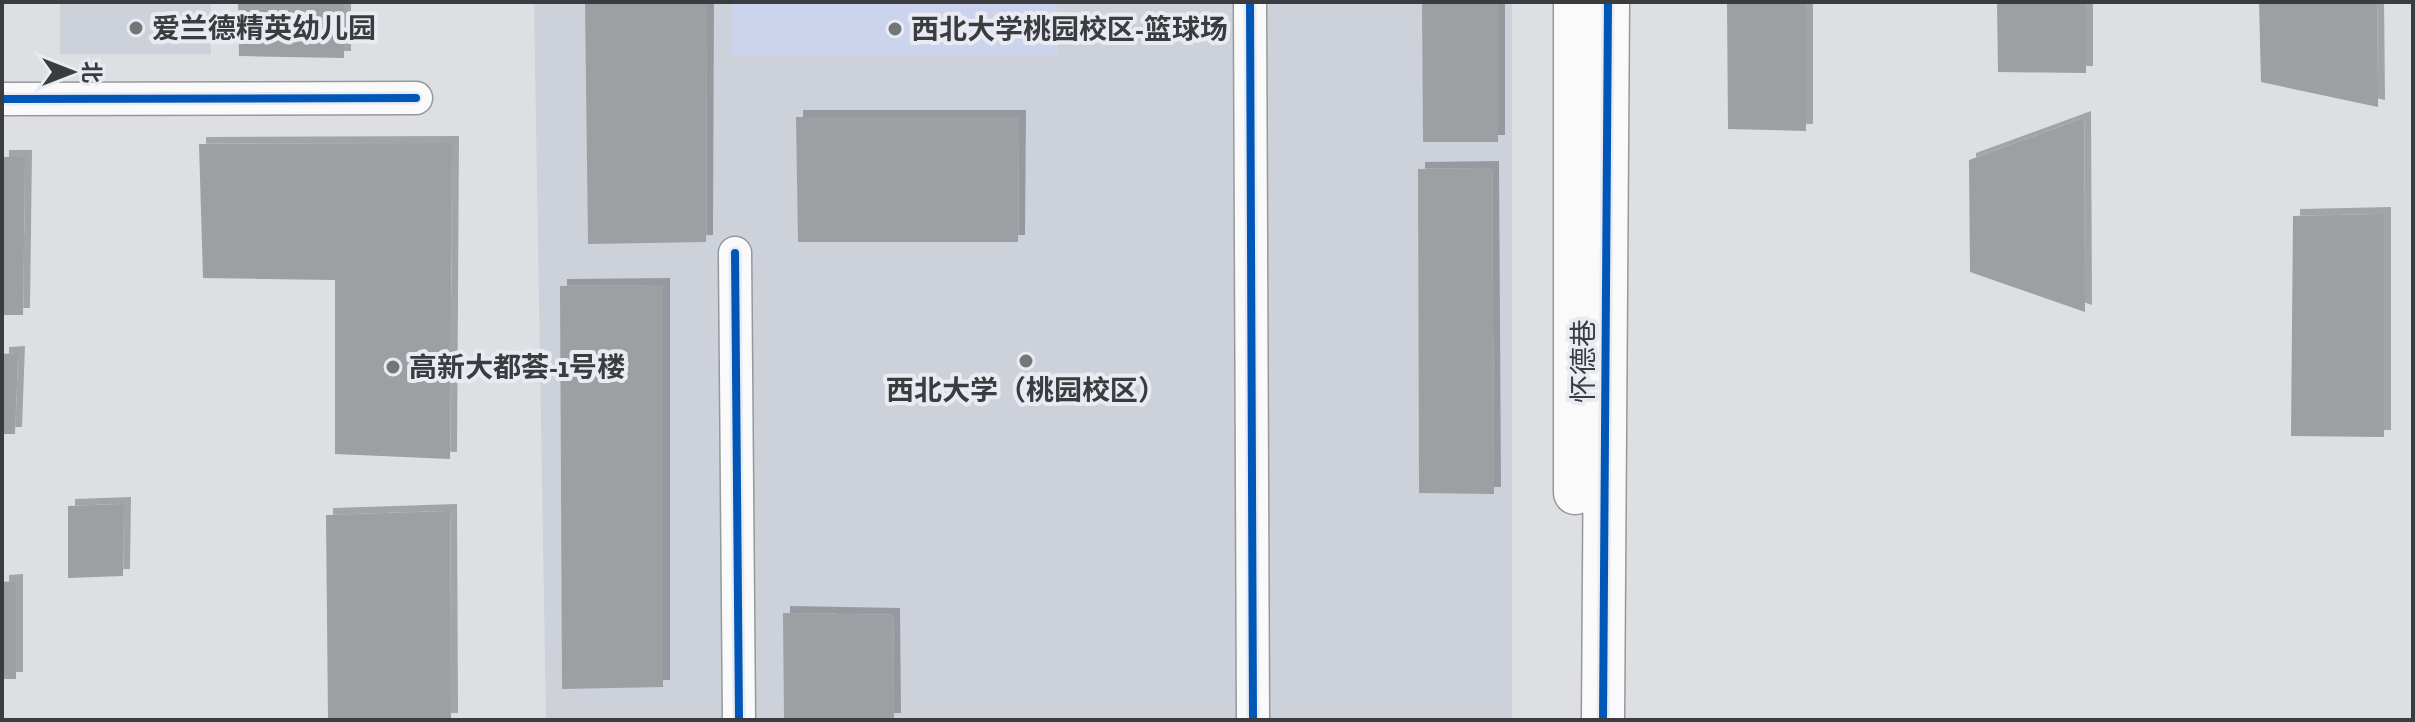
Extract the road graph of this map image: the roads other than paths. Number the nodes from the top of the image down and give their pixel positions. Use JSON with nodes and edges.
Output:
{"nodes":[{"id":1,"x":1250,"y":2,"type":"edge"},
{"id":2,"x":1575,"y":2,"type":"edge"},
{"id":3,"x":1608,"y":2,"type":"edge"},
{"id":4,"x":416,"y":98,"type":"dead end"},
{"id":5,"x":2,"y":99,"type":"edge"},
{"id":6,"x":735,"y":253,"type":"dead end"},
{"id":7,"x":739,"y":720,"type":"edge"},
{"id":8,"x":1253,"y":720,"type":"edge"},
{"id":9,"x":1576,"y":720,"type":"edge"},
{"id":10,"x":1603,"y":720,"type":"edge"}],
"edges":[{"from":1,"to":8,"type":"street"},
{"from":2,"to":9,"type":"street","name":"怀德巷"},
{"from":3,"to":10,"type":"street","name":"怀德巷"},
{"from":4,"to":5,"type":"street"},
{"from":6,"to":7,"type":"street"}]}
